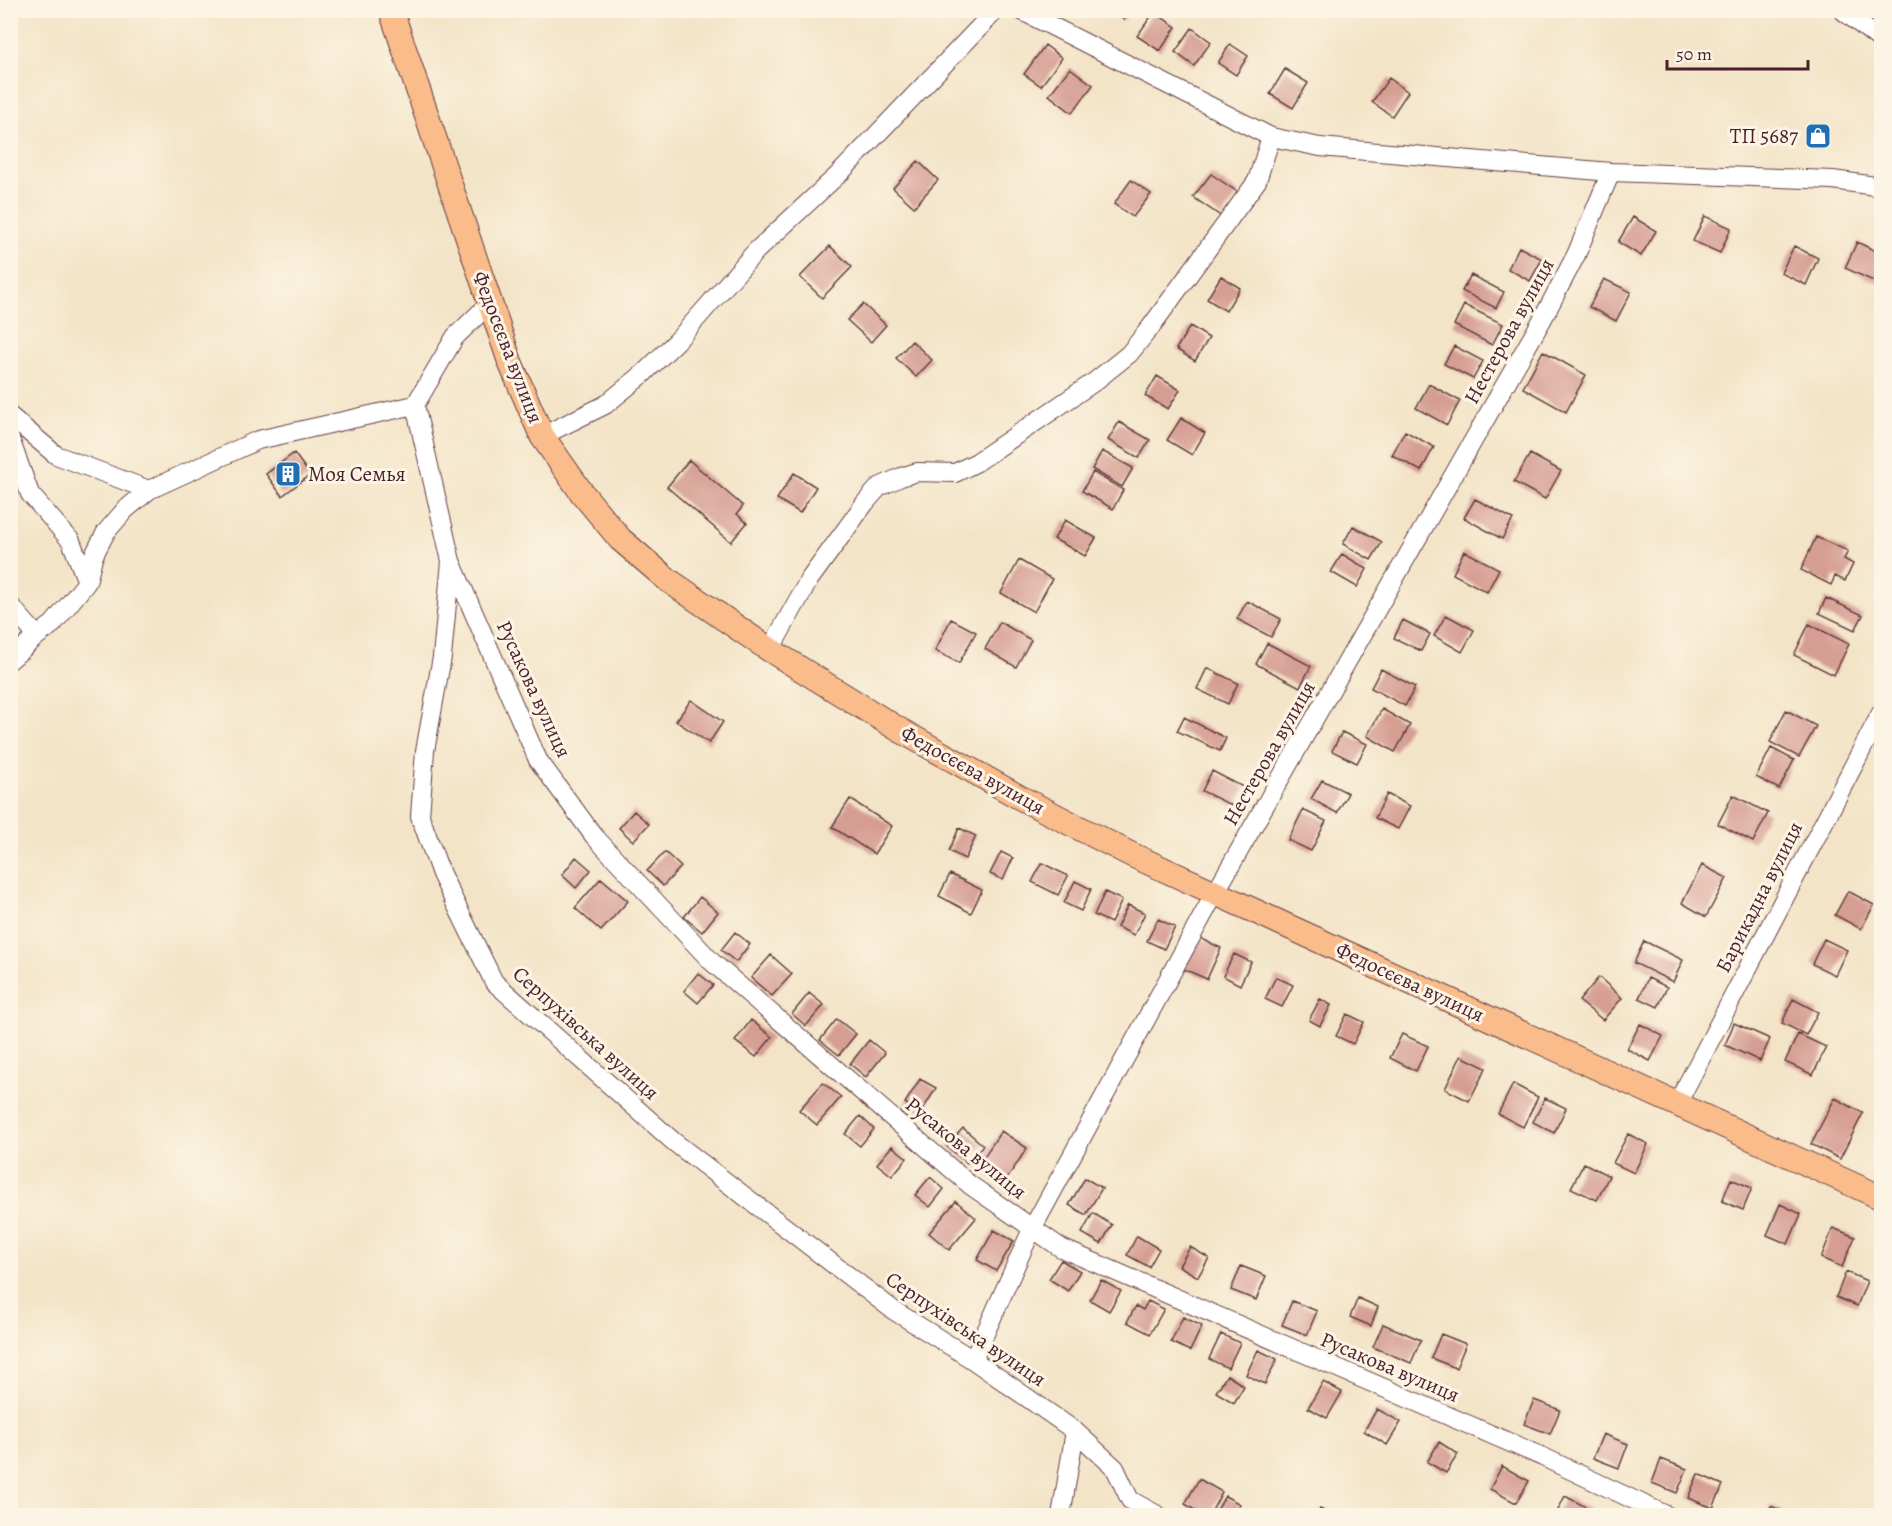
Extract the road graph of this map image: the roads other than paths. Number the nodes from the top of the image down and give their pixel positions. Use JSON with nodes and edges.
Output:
{"nodes":[{"id":1,"x":391,"y":10,"type":"edge"},
{"id":2,"x":996,"y":10,"type":"edge"},
{"id":3,"x":1020,"y":10,"type":"edge"},
{"id":4,"x":1842,"y":10,"type":"edge"},
{"id":5,"x":1881,"y":41,"type":"edge"},
{"id":6,"x":1271,"y":137,"type":"junction"},
{"id":7,"x":1611,"y":172,"type":"junction"},
{"id":8,"x":1881,"y":187,"type":"edge"},
{"id":9,"x":489,"y":304,"type":"junction"},
{"id":10,"x":415,"y":405,"type":"junction"},
{"id":11,"x":10,"y":416,"type":"edge"},
{"id":12,"x":542,"y":436,"type":"junction"},
{"id":13,"x":10,"y":439,"type":"edge"},
{"id":14,"x":149,"y":490,"type":"junction"},
{"id":15,"x":451,"y":561,"type":"junction"},
{"id":16,"x":87,"y":582,"type":"junction"},
{"id":17,"x":10,"y":605,"type":"edge"},
{"id":18,"x":37,"y":636,"type":"junction"},
{"id":19,"x":770,"y":650,"type":"junction"},
{"id":20,"x":10,"y":660,"type":"edge"},
{"id":21,"x":1881,"y":711,"type":"edge"},
{"id":22,"x":1215,"y":893,"type":"junction"},
{"id":23,"x":1677,"y":1104,"type":"junction"},
{"id":24,"x":1881,"y":1198,"type":"edge"},
{"id":25,"x":1032,"y":1229,"type":"junction"},
{"id":26,"x":973,"y":1360,"type":"junction"},
{"id":27,"x":1075,"y":1431,"type":"junction"},
{"id":28,"x":1061,"y":1515,"type":"edge"},
{"id":29,"x":1159,"y":1515,"type":"edge"},
{"id":30,"x":1668,"y":1515,"type":"edge"}],
"edges":[{"from":1,"to":9,"type":"main road","name":"Федосєєва вулиця"},
{"from":2,"to":12,"type":"street"},
{"from":3,"to":6,"type":"street"},
{"from":4,"to":5,"type":"street"},
{"from":6,"to":7,"type":"street"},
{"from":6,"to":19,"type":"street"},
{"from":7,"to":8,"type":"street"},
{"from":7,"to":22,"type":"street","name":"Нестерова вулиця"},
{"from":9,"to":10,"type":"street"},
{"from":9,"to":12,"type":"main road","name":"Федосєєва вулиця"},
{"from":10,"to":14,"type":"street"},
{"from":10,"to":15,"type":"street","name":"Серпухівська вулиця"},
{"from":11,"to":14,"type":"street"},
{"from":12,"to":19,"type":"main road","name":"Федосєєва вулиця"},
{"from":13,"to":16,"type":"street"},
{"from":14,"to":16,"type":"street"},
{"from":15,"to":25,"type":"street","name":"Русакова вулиця"},
{"from":15,"to":26,"type":"street","name":"Серпухівська вулиця"},
{"from":16,"to":18,"type":"street"},
{"from":17,"to":18,"type":"street"},
{"from":18,"to":20,"type":"street"},
{"from":19,"to":22,"type":"main road","name":"Федосєєва вулиця"},
{"from":21,"to":23,"type":"street","name":"Барикадна вулиця"},
{"from":22,"to":23,"type":"main road","name":"Федосєєва вулиця"},
{"from":22,"to":25,"type":"street","name":"Нестерова вулиця"},
{"from":23,"to":24,"type":"main road","name":"Федосєєва вулиця"},
{"from":25,"to":26,"type":"street","name":"Нестерова вулиця"},
{"from":25,"to":30,"type":"street","name":"Русакова вулиця"},
{"from":26,"to":27,"type":"street","name":"Серпухівська вулиця"},
{"from":27,"to":28,"type":"street"},
{"from":27,"to":29,"type":"street","name":"Серпухівська вулиця"}]}
